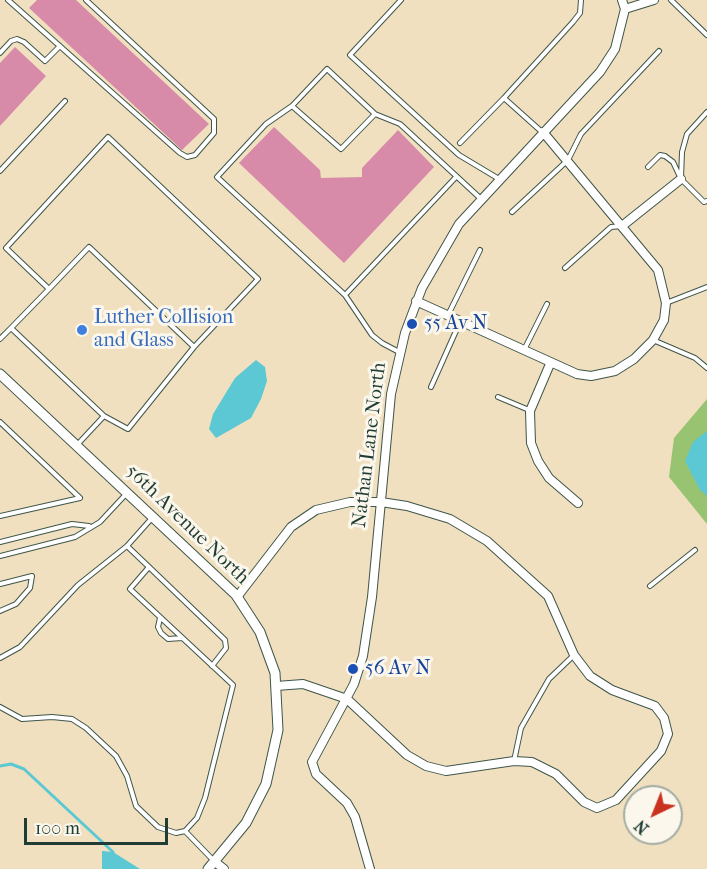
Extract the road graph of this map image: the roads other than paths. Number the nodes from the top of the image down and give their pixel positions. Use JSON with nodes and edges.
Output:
{"nodes":[{"id":1,"x":8,"y":0,"type":"edge"},
{"id":2,"x":86,"y":0,"type":"edge"},
{"id":3,"x":401,"y":0,"type":"edge"},
{"id":4,"x":581,"y":0,"type":"edge"},
{"id":5,"x":622,"y":0,"type":"edge"},
{"id":6,"x":654,"y":0,"type":"edge"},
{"id":7,"x":671,"y":0,"type":"edge"},
{"id":8,"x":625,"y":9,"type":"junction"},
{"id":9,"x":707,"y":35,"type":"edge"},
{"id":10,"x":60,"y":46,"type":"junction"},
{"id":11,"x":659,"y":51,"type":"dead end"},
{"id":12,"x":0,"y":53,"type":"edge"},
{"id":13,"x":504,"y":98,"type":"junction"},
{"id":14,"x":64,"y":101,"type":"dead end"},
{"id":15,"x":292,"y":106,"type":"junction"},
{"id":16,"x":707,"y":112,"type":"edge"},
{"id":17,"x":375,"y":114,"type":"junction"},
{"id":18,"x":543,"y":132,"type":"junction"},
{"id":19,"x":460,"y":143,"type":"dead end"},
{"id":20,"x":568,"y":160,"type":"junction"},
{"id":21,"x":648,"y":167,"type":"dead end"},
{"id":22,"x":0,"y":171,"type":"edge"},
{"id":23,"x":456,"y":177,"type":"junction"},
{"id":24,"x":499,"y":179,"type":"junction"},
{"id":25,"x":681,"y":179,"type":"junction"},
{"id":26,"x":480,"y":198,"type":"junction"},
{"id":27,"x":707,"y":201,"type":"edge"},
{"id":28,"x":512,"y":212,"type":"dead end"},
{"id":29,"x":622,"y":226,"type":"junction"},
{"id":30,"x":480,"y":250,"type":"dead end"},
{"id":31,"x":565,"y":268,"type":"dead end"},
{"id":32,"x":707,"y":287,"type":"edge"},
{"id":33,"x":49,"y":289,"type":"junction"},
{"id":34,"x":345,"y":295,"type":"junction"},
{"id":35,"x":416,"y":301,"type":"junction"},
{"id":36,"x":666,"y":303,"type":"junction"},
{"id":37,"x":547,"y":304,"type":"dead end"},
{"id":38,"x":448,"y":316,"type":"junction"},
{"id":39,"x":460,"y":321,"type":"junction"},
{"id":40,"x":11,"y":328,"type":"junction"},
{"id":41,"x":0,"y":339,"type":"edge"},
{"id":42,"x":653,"y":340,"type":"junction"},
{"id":43,"x":195,"y":347,"type":"junction"},
{"id":44,"x":523,"y":351,"type":"junction"},
{"id":45,"x":400,"y":352,"type":"junction"},
{"id":46,"x":550,"y":364,"type":"junction"},
{"id":47,"x":707,"y":368,"type":"edge"},
{"id":48,"x":0,"y":374,"type":"edge"},
{"id":49,"x":431,"y":387,"type":"dead end"},
{"id":50,"x":498,"y":397,"type":"dead end"},
{"id":51,"x":530,"y":411,"type":"junction"},
{"id":52,"x":104,"y":416,"type":"junction"},
{"id":53,"x":0,"y":422,"type":"edge"},
{"id":54,"x":77,"y":445,"type":"junction"},
{"id":55,"x":128,"y":493,"type":"junction"},
{"id":56,"x":381,"y":502,"type":"junction"},
{"id":57,"x":578,"y":503,"type":"dead end"},
{"id":58,"x":0,"y":516,"type":"edge"},
{"id":59,"x":153,"y":517,"type":"junction"},
{"id":60,"x":90,"y":526,"type":"junction"},
{"id":61,"x":0,"y":542,"type":"edge"},
{"id":62,"x":127,"y":546,"type":"junction"},
{"id":63,"x":695,"y":550,"type":"dead end"},
{"id":64,"x":0,"y":556,"type":"edge"},
{"id":65,"x":149,"y":567,"type":"junction"},
{"id":66,"x":0,"y":584,"type":"edge"},
{"id":67,"x":650,"y":586,"type":"dead end"},
{"id":68,"x":237,"y":597,"type":"junction"},
{"id":69,"x":0,"y":611,"type":"edge"},
{"id":70,"x":160,"y":617,"type":"junction"},
{"id":71,"x":182,"y":638,"type":"junction"},
{"id":72,"x":574,"y":655,"type":"junction"},
{"id":73,"x":0,"y":658,"type":"edge"},
{"id":74,"x":212,"y":666,"type":"junction"},
{"id":75,"x":276,"y":686,"type":"junction"},
{"id":76,"x":347,"y":699,"type":"junction"},
{"id":77,"x":0,"y":706,"type":"edge"},
{"id":78,"x":514,"y":760,"type":"junction"},
{"id":79,"x":185,"y":831,"type":"junction"},
{"id":80,"x":211,"y":865,"type":"edge"},
{"id":81,"x":224,"y":869,"type":"edge"},
{"id":82,"x":370,"y":869,"type":"edge"}],
"edges":[{"from":1,"to":10,"type":"lane"},
{"from":2,"to":10,"type":"lane"},
{"from":3,"to":24,"type":"lane"},
{"from":4,"to":13,"type":"lane"},
{"from":5,"to":8,"type":"street"},
{"from":6,"to":8,"type":"street"},
{"from":7,"to":9,"type":"lane"},
{"from":8,"to":18,"type":"street","name":"Nathan Lane North"},
{"from":10,"to":12,"type":"lane"},
{"from":11,"to":20,"type":"lane"},
{"from":13,"to":18,"type":"lane"},
{"from":13,"to":19,"type":"lane"},
{"from":14,"to":22,"type":"lane"},
{"from":15,"to":17,"type":"lane"},
{"from":15,"to":17,"type":"lane"},
{"from":15,"to":34,"type":"lane"},
{"from":16,"to":25,"type":"lane"},
{"from":17,"to":23,"type":"lane"},
{"from":18,"to":20,"type":"street"},
{"from":18,"to":24,"type":"street","name":"Nathan Lane North"},
{"from":20,"to":28,"type":"lane"},
{"from":20,"to":29,"type":"street"},
{"from":21,"to":25,"type":"lane"},
{"from":23,"to":26,"type":"lane"},
{"from":23,"to":34,"type":"lane"},
{"from":24,"to":26,"type":"street","name":"Nathan Lane North"},
{"from":25,"to":27,"type":"lane"},
{"from":25,"to":29,"type":"street"},
{"from":26,"to":35,"type":"street","name":"Nathan Lane North"},
{"from":29,"to":31,"type":"lane"},
{"from":29,"to":36,"type":"street"},
{"from":30,"to":38,"type":"lane"},
{"from":32,"to":36,"type":"lane"},
{"from":33,"to":40,"type":"lane"},
{"from":33,"to":43,"type":"lane"},
{"from":33,"to":43,"type":"lane"},
{"from":34,"to":45,"type":"lane"},
{"from":35,"to":38,"type":"street"},
{"from":35,"to":45,"type":"street","name":"Nathan Lane North"},
{"from":36,"to":42,"type":"street"},
{"from":37,"to":44,"type":"lane"},
{"from":38,"to":39,"type":"street"},
{"from":39,"to":44,"type":"street"},
{"from":39,"to":49,"type":"lane"},
{"from":40,"to":41,"type":"lane"},
{"from":40,"to":52,"type":"lane"},
{"from":42,"to":46,"type":"street"},
{"from":42,"to":47,"type":"lane"},
{"from":43,"to":52,"type":"lane"},
{"from":44,"to":46,"type":"street"},
{"from":45,"to":56,"type":"street","name":"Nathan Lane North"},
{"from":46,"to":51,"type":"street"},
{"from":48,"to":54,"type":"street","name":"56th Avenue North"},
{"from":50,"to":51,"type":"lane"},
{"from":51,"to":57,"type":"street"},
{"from":52,"to":54,"type":"lane"},
{"from":53,"to":58,"type":"lane"},
{"from":54,"to":55,"type":"street","name":"56th Avenue North"},
{"from":55,"to":59,"type":"street","name":"56th Avenue North"},
{"from":55,"to":60,"type":"lane"},
{"from":56,"to":68,"type":"street"},
{"from":56,"to":72,"type":"street"},
{"from":56,"to":76,"type":"street","name":"Nathan Lane North"},
{"from":59,"to":62,"type":"lane"},
{"from":59,"to":68,"type":"street","name":"56th Avenue North"},
{"from":60,"to":61,"type":"lane"},
{"from":60,"to":64,"type":"lane"},
{"from":62,"to":65,"type":"lane"},
{"from":62,"to":73,"type":"lane"},
{"from":63,"to":67,"type":"lane"},
{"from":65,"to":70,"type":"lane"},
{"from":65,"to":74,"type":"lane"},
{"from":66,"to":69,"type":"lane"},
{"from":68,"to":75,"type":"street","name":"56th Avenue North"},
{"from":70,"to":71,"type":"lane"},
{"from":70,"to":71,"type":"lane"},
{"from":71,"to":74,"type":"lane"},
{"from":72,"to":78,"type":"lane"},
{"from":72,"to":78,"type":"street"},
{"from":74,"to":79,"type":"lane"},
{"from":75,"to":76,"type":"street"},
{"from":75,"to":80,"type":"street"},
{"from":76,"to":78,"type":"street"},
{"from":76,"to":82,"type":"street"},
{"from":77,"to":79,"type":"lane"},
{"from":79,"to":80,"type":"lane"},
{"from":80,"to":81,"type":"street"}]}
